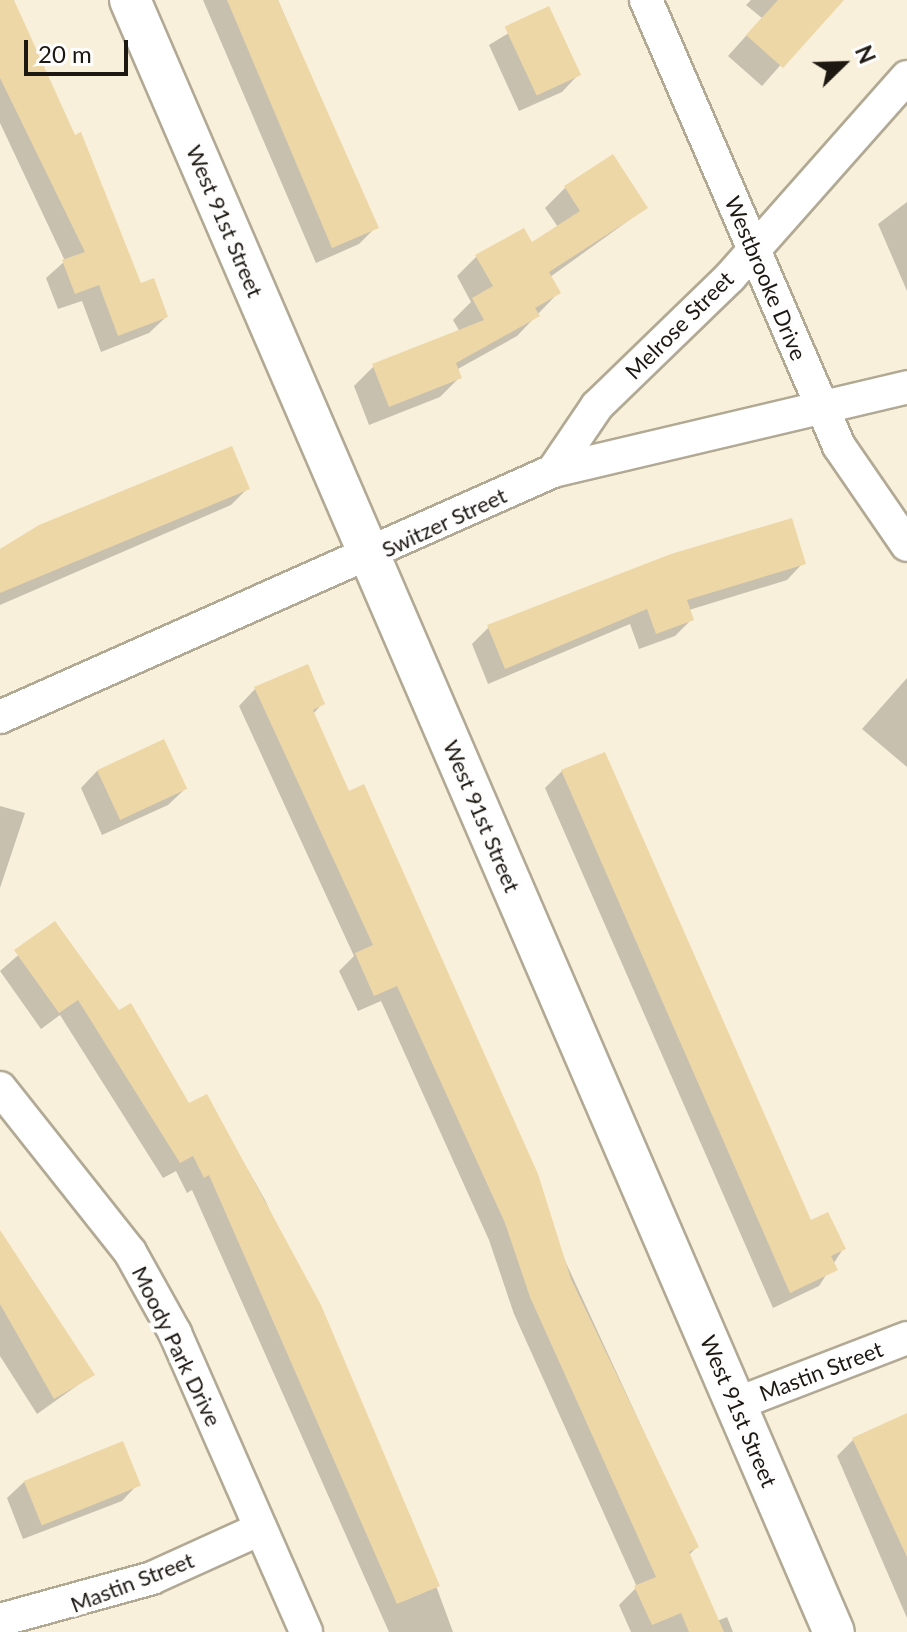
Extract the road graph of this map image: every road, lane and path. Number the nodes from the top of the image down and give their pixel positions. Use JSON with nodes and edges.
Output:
{"nodes":[{"id":1,"x":130,"y":0,"type":"edge"},
{"id":2,"x":646,"y":0,"type":"edge"},
{"id":3,"x":907,"y":77,"type":"edge"},
{"id":4,"x":753,"y":249,"type":"junction"},
{"id":5,"x":907,"y":387,"type":"edge"},
{"id":6,"x":823,"y":408,"type":"junction"},
{"id":7,"x":553,"y":471,"type":"junction"},
{"id":8,"x":907,"y":545,"type":"edge"},
{"id":9,"x":370,"y":556,"type":"junction"},
{"id":10,"x":0,"y":717,"type":"edge"},
{"id":11,"x":0,"y":1088,"type":"edge"},
{"id":12,"x":907,"y":1338,"type":"edge"},
{"id":13,"x":736,"y":1404,"type":"junction"},
{"id":14,"x":260,"y":1529,"type":"junction"},
{"id":15,"x":0,"y":1620,"type":"edge"},
{"id":16,"x":306,"y":1632,"type":"edge"},
{"id":17,"x":834,"y":1632,"type":"edge"}],
"edges":[{"from":1,"to":9,"type":"street","name":"West 91st Street"},
{"from":2,"to":4,"type":"street","name":"Westbrooke Drive"},
{"from":3,"to":4,"type":"street","name":"Melrose Street"},
{"from":4,"to":6,"type":"street","name":"Westbrooke Drive"},
{"from":4,"to":7,"type":"street","name":"Melrose Street"},
{"from":5,"to":6,"type":"street","name":"Switzer Street"},
{"from":6,"to":7,"type":"street","name":"Switzer Street"},
{"from":6,"to":8,"type":"street","name":"Westbrooke Drive"},
{"from":7,"to":9,"type":"street","name":"Switzer Street"},
{"from":9,"to":10,"type":"street","name":"Switzer Street"},
{"from":9,"to":13,"type":"street","name":"West 91st Street"},
{"from":11,"to":14,"type":"street","name":"Moody Park Drive"},
{"from":12,"to":13,"type":"street","name":"Mastin Street"},
{"from":13,"to":17,"type":"street","name":"West 91st Street"},
{"from":14,"to":15,"type":"street","name":"Mastin Street"},
{"from":14,"to":16,"type":"street","name":"Moody Park Drive"}]}
